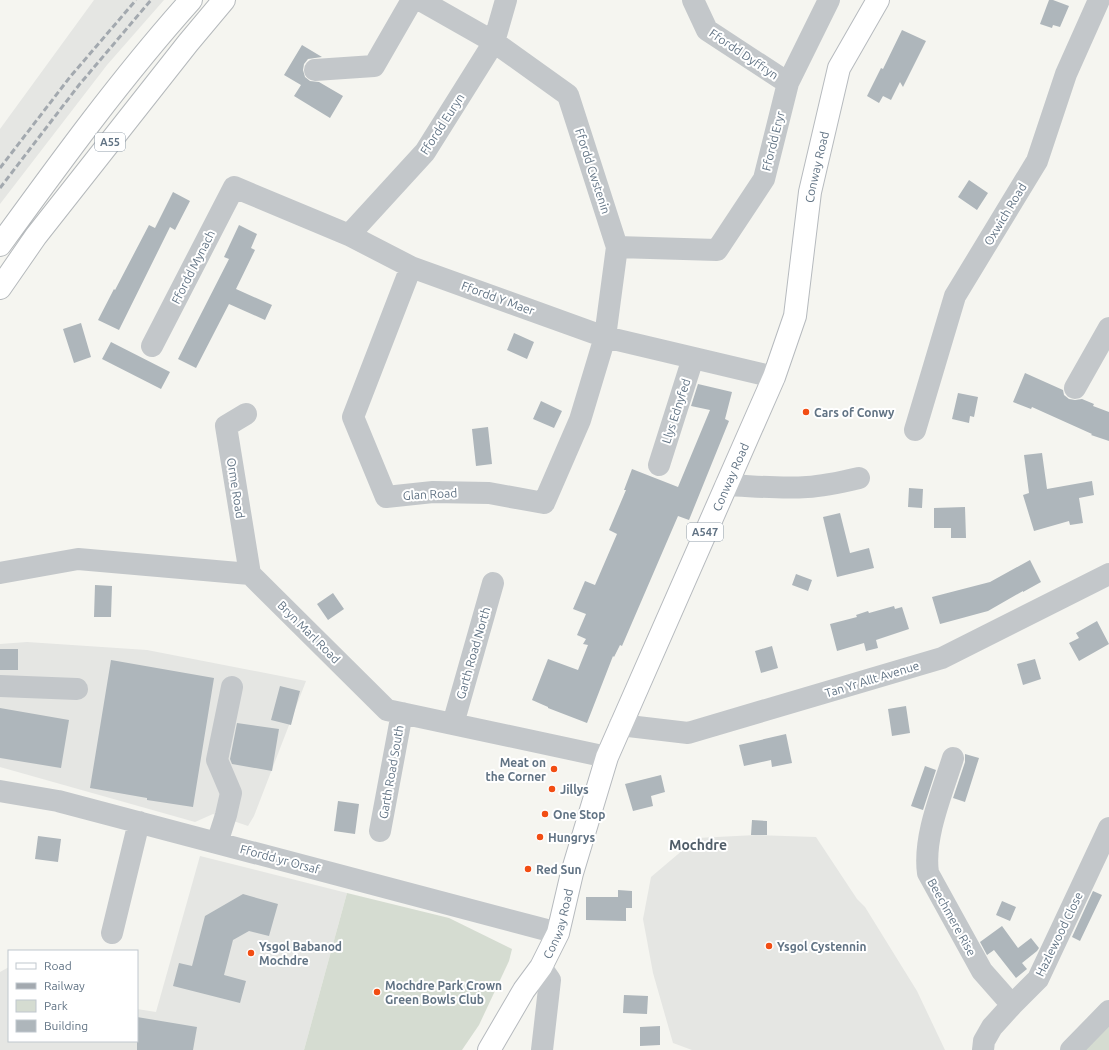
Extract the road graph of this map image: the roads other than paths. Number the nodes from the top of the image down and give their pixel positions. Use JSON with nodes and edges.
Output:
{"nodes":[{"id":1,"x":191,"y":0,"type":"edge"},
{"id":2,"x":224,"y":0,"type":"edge"},
{"id":3,"x":412,"y":0,"type":"edge"},
{"id":4,"x":420,"y":0,"type":"edge"},
{"id":5,"x":506,"y":0,"type":"edge"},
{"id":6,"x":693,"y":0,"type":"edge"},
{"id":7,"x":829,"y":0,"type":"edge"},
{"id":8,"x":878,"y":0,"type":"edge"},
{"id":9,"x":1099,"y":0,"type":"edge"},
{"id":10,"x":494,"y":42,"type":"junction"},
{"id":11,"x":315,"y":70,"type":"dead end"},
{"id":12,"x":788,"y":83,"type":"junction"},
{"id":13,"x":234,"y":187,"type":"joint"},
{"id":14,"x":348,"y":235,"type":"junction"},
{"id":15,"x":0,"y":245,"type":"edge"},
{"id":16,"x":617,"y":247,"type":"junction"},
{"id":17,"x":411,"y":266,"type":"junction"},
{"id":18,"x":0,"y":288,"type":"edge"},
{"id":19,"x":1109,"y":328,"type":"edge"},
{"id":20,"x":605,"y":337,"type":"junction"},
{"id":21,"x":152,"y":346,"type":"dead end"},
{"id":22,"x":693,"y":358,"type":"junction"},
{"id":23,"x":774,"y":377,"type":"junction"},
{"id":24,"x":1075,"y":388,"type":"dead end"},
{"id":25,"x":246,"y":414,"type":"dead end"},
{"id":26,"x":915,"y":430,"type":"dead end"},
{"id":27,"x":659,"y":465,"type":"dead end"},
{"id":28,"x":859,"y":478,"type":"dead end"},
{"id":29,"x":726,"y":485,"type":"junction"},
{"id":30,"x":0,"y":573,"type":"edge"},
{"id":31,"x":250,"y":574,"type":"junction"},
{"id":32,"x":1109,"y":574,"type":"edge"},
{"id":33,"x":493,"y":583,"type":"dead end"},
{"id":34,"x":0,"y":686,"type":"edge"},
{"id":35,"x":232,"y":687,"type":"dead end"},
{"id":36,"x":77,"y":689,"type":"dead end"},
{"id":37,"x":402,"y":713,"type":"junction"},
{"id":38,"x":453,"y":724,"type":"junction"},
{"id":39,"x":620,"y":725,"type":"junction"},
{"id":40,"x":607,"y":757,"type":"junction"},
{"id":41,"x":953,"y":758,"type":"dead end"},
{"id":42,"x":0,"y":791,"type":"edge"},
{"id":43,"x":139,"y":822,"type":"junction"},
{"id":44,"x":1109,"y":828,"type":"edge"},
{"id":45,"x":380,"y":831,"type":"dead end"},
{"id":46,"x":217,"y":843,"type":"junction"},
{"id":47,"x":112,"y":932,"type":"dead end"},
{"id":48,"x":558,"y":933,"type":"junction"},
{"id":49,"x":540,"y":967,"type":"junction"},
{"id":50,"x":1012,"y":1005,"type":"junction"},
{"id":51,"x":1109,"y":1011,"type":"edge"},
{"id":52,"x":489,"y":1050,"type":"edge"},
{"id":53,"x":542,"y":1050,"type":"edge"},
{"id":54,"x":983,"y":1050,"type":"edge"},
{"id":55,"x":1071,"y":1050,"type":"edge"}],
"edges":[{"from":1,"to":15,"type":"main road","number":"A55"},
{"from":2,"to":18,"type":"main road","number":"A55"},
{"from":3,"to":11,"type":"street"},
{"from":4,"to":10,"type":"street","name":"Ffordd Cwstenin"},
{"from":5,"to":10,"type":"street"},
{"from":6,"to":12,"type":"street","name":"Ffordd Dyffryn"},
{"from":7,"to":12,"type":"street","name":"Ffordd Eryr"},
{"from":8,"to":23,"type":"main road","name":"Conway Road","number":"A547"},
{"from":9,"to":26,"type":"street","name":"Oxwich Road"},
{"from":10,"to":14,"type":"street","name":"Ffordd Euryn"},
{"from":10,"to":16,"type":"street","name":"Ffordd Cwstenin"},
{"from":12,"to":16,"type":"street","name":"Ffordd Eryr"},
{"from":13,"to":14,"type":"street","name":"Ffordd Y Maer"},
{"from":13,"to":21,"type":"street","name":"Ffordd Mynach"},
{"from":14,"to":17,"type":"street","name":"Ffordd Y Maer"},
{"from":16,"to":20,"type":"street","name":"Ffordd Cwstenin"},
{"from":17,"to":20,"type":"street","name":"Ffordd Y Maer"},
{"from":17,"to":20,"type":"street","name":"Glan Road"},
{"from":19,"to":24,"type":"street"},
{"from":20,"to":22,"type":"street","name":"Ffordd Y Maer"},
{"from":22,"to":23,"type":"street","name":"Ffordd Y Maer"},
{"from":22,"to":27,"type":"street","name":"Llys Ednyfed"},
{"from":23,"to":29,"type":"main road","name":"Conway Road","number":"A547"},
{"from":25,"to":31,"type":"street","name":"Orme Road"},
{"from":28,"to":29,"type":"street"},
{"from":29,"to":39,"type":"main road","name":"Conway Road","number":"A547"},
{"from":30,"to":31,"type":"street"},
{"from":31,"to":37,"type":"street","name":"Bryn Marl Road"},
{"from":32,"to":39,"type":"street","name":"Tan Yr Allt Avenue"},
{"from":33,"to":38,"type":"street","name":"Garth Road North"},
{"from":34,"to":36,"type":"street"},
{"from":35,"to":46,"type":"street"},
{"from":37,"to":38,"type":"street","name":"Bryn Marl Road"},
{"from":37,"to":45,"type":"street","name":"Garth Road South"},
{"from":38,"to":40,"type":"street","name":"Bryn Marl Road"},
{"from":39,"to":40,"type":"main road","name":"Conway Road","number":"A547"},
{"from":40,"to":48,"type":"main road","name":"Conway Road","number":"A547"},
{"from":41,"to":50,"type":"street","name":"Beechmere Rise"},
{"from":42,"to":43,"type":"street","name":"Ffordd yr Orsaf"},
{"from":43,"to":46,"type":"street","name":"Ffordd yr Orsaf"},
{"from":43,"to":47,"type":"street"},
{"from":44,"to":50,"type":"street","name":"Hazlewood Close"},
{"from":46,"to":48,"type":"street","name":"Ffordd yr Orsaf"},
{"from":48,"to":49,"type":"main road","name":"Conway Road","number":"A547"},
{"from":49,"to":52,"type":"main road","name":"Conway Road","number":"A547"},
{"from":49,"to":53,"type":"street"},
{"from":50,"to":54,"type":"street","name":"Hazlewood Close"},
{"from":51,"to":55,"type":"street"}]}
